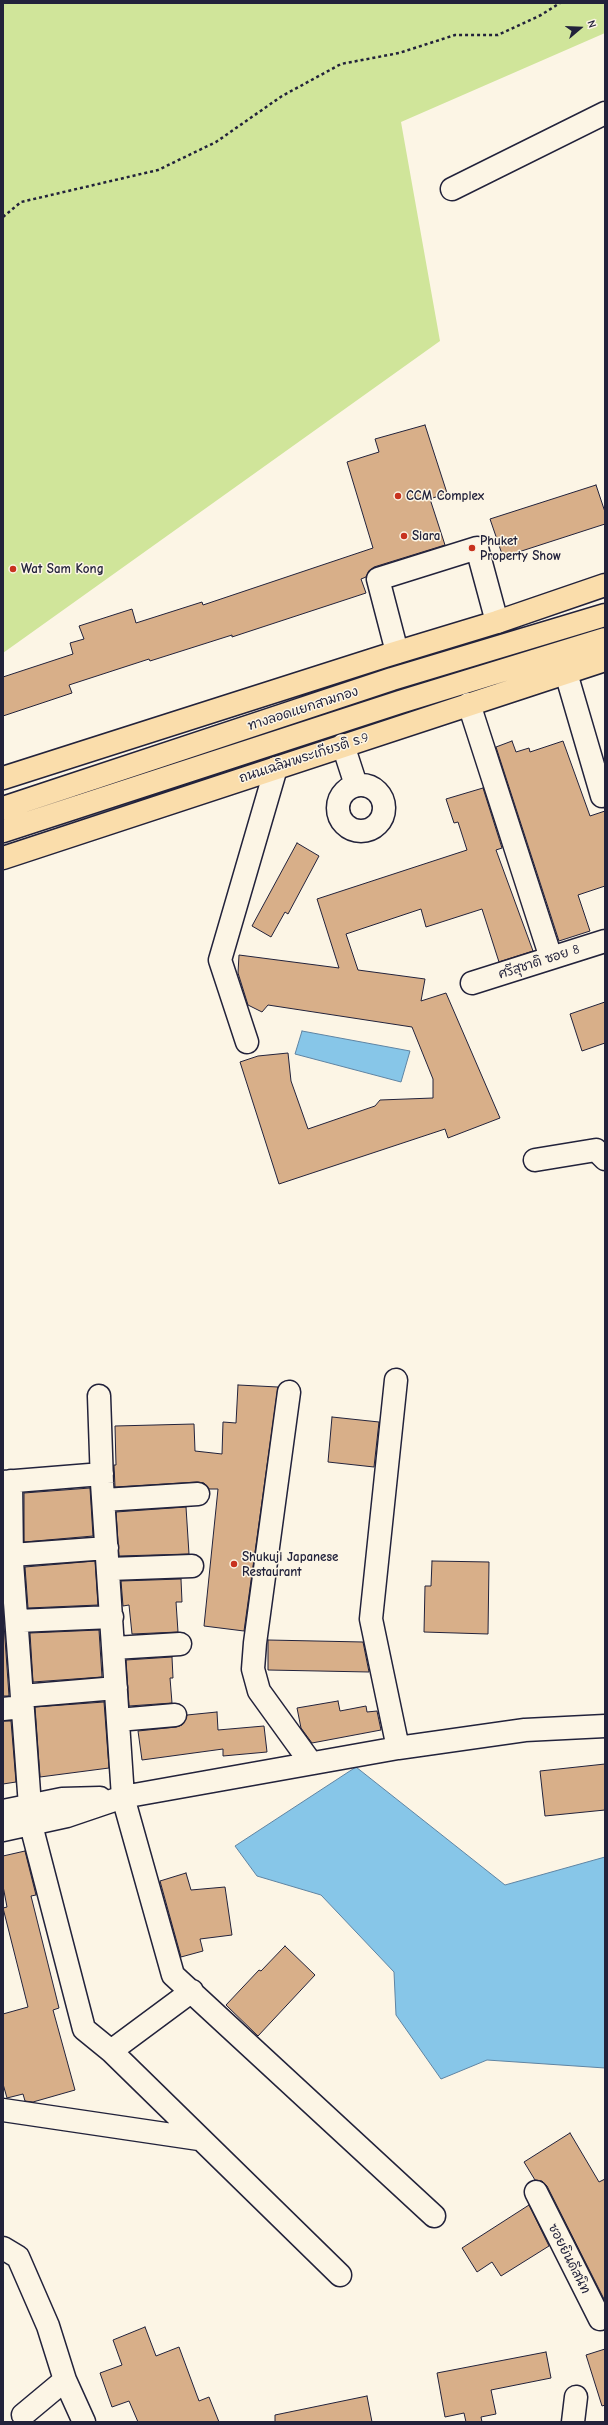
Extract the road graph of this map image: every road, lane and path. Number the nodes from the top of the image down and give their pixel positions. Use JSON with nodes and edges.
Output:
{"nodes":[{"id":1,"x":560,"y":3,"type":"edge"},
{"id":2,"x":605,"y":114,"type":"edge"},
{"id":3,"x":452,"y":189,"type":"dead end"},
{"id":4,"x":3,"y":217,"type":"edge"},
{"id":5,"x":605,"y":585,"type":"edge"},
{"id":6,"x":605,"y":615,"type":"edge"},
{"id":7,"x":497,"y":622,"type":"junction"},
{"id":8,"x":605,"y":639,"type":"edge"},
{"id":9,"x":397,"y":652,"type":"junction"},
{"id":10,"x":605,"y":660,"type":"edge"},
{"id":11,"x":566,"y":673,"type":"junction"},
{"id":12,"x":469,"y":704,"type":"junction"},
{"id":13,"x":343,"y":745,"type":"junction"},
{"id":14,"x":276,"y":768,"type":"junction"},
{"id":15,"x":3,"y":778,"type":"edge"},
{"id":16,"x":356,"y":785,"type":"dead end"},
{"id":17,"x":602,"y":796,"type":"dead end"},
{"id":18,"x":3,"y":808,"type":"edge"},
{"id":19,"x":3,"y":831,"type":"edge"},
{"id":20,"x":3,"y":858,"type":"edge"},
{"id":21,"x":605,"y":941,"type":"edge"},
{"id":22,"x":551,"y":958,"type":"junction"},
{"id":23,"x":472,"y":983,"type":"dead end"},
{"id":24,"x":246,"y":1042,"type":"dead end"},
{"id":25,"x":605,"y":1159,"type":"edge"},
{"id":26,"x":535,"y":1160,"type":"dead end"},
{"id":27,"x":396,"y":1380,"type":"dead end"},
{"id":28,"x":290,"y":1392,"type":"dead end"},
{"id":29,"x":100,"y":1396,"type":"dead end"},
{"id":30,"x":102,"y":1474,"type":"junction"},
{"id":31,"x":7,"y":1481,"type":"edge"},
{"id":32,"x":198,"y":1494,"type":"dead end"},
{"id":33,"x":104,"y":1500,"type":"junction"},
{"id":34,"x":107,"y":1548,"type":"junction"},
{"id":35,"x":9,"y":1565,"type":"edge"},
{"id":36,"x":192,"y":1566,"type":"dead end"},
{"id":37,"x":109,"y":1569,"type":"junction"},
{"id":38,"x":112,"y":1617,"type":"junction"},
{"id":39,"x":12,"y":1632,"type":"edge"},
{"id":40,"x":180,"y":1644,"type":"dead end"},
{"id":41,"x":114,"y":1648,"type":"junction"},
{"id":42,"x":116,"y":1688,"type":"junction"},
{"id":43,"x":16,"y":1704,"type":"edge"},
{"id":44,"x":175,"y":1714,"type":"dead end"},
{"id":45,"x":118,"y":1720,"type":"junction"},
{"id":46,"x":605,"y":1726,"type":"edge"},
{"id":47,"x":398,"y":1748,"type":"junction"},
{"id":48,"x":311,"y":1763,"type":"junction"},
{"id":49,"x":123,"y":1797,"type":"junction"},
{"id":50,"x":3,"y":1811,"type":"edge"},
{"id":51,"x":30,"y":1815,"type":"junction"},
{"id":52,"x":3,"y":1830,"type":"edge"},
{"id":53,"x":192,"y":1991,"type":"junction"},
{"id":54,"x":110,"y":2051,"type":"junction"},
{"id":55,"x":3,"y":2110,"type":"edge"},
{"id":56,"x":199,"y":2139,"type":"junction"},
{"id":57,"x":536,"y":2192,"type":"dead end"},
{"id":58,"x":434,"y":2216,"type":"dead end"},
{"id":59,"x":3,"y":2248,"type":"edge"},
{"id":60,"x":340,"y":2275,"type":"dead end"},
{"id":61,"x":605,"y":2316,"type":"edge"},
{"id":62,"x":65,"y":2380,"type":"junction"},
{"id":63,"x":576,"y":2398,"type":"dead end"},
{"id":64,"x":22,"y":2420,"type":"edge"},
{"id":65,"x":84,"y":2422,"type":"edge"},
{"id":66,"x":573,"y":2422,"type":"edge"}],
"edges":[{"from":1,"to":4,"type":"path"},
{"from":2,"to":3,"type":"street"},
{"from":5,"to":7,"type":"main road"},
{"from":6,"to":18,"type":"main road","name":"ทางลอดแยกสามกอง"},
{"from":7,"to":9,"type":"main road"},
{"from":7,"to":9,"type":"street"},
{"from":8,"to":19,"type":"main road","name":"ทางลอดแยกสามกอง"},
{"from":9,"to":15,"type":"main road"},
{"from":10,"to":11,"type":"main road","name":"ถนนเฉลิมพระเกียรติ ร.9"},
{"from":11,"to":12,"type":"main road","name":"ถนนเฉลิมพระเกียรติ ร.9"},
{"from":11,"to":17,"type":"street"},
{"from":12,"to":13,"type":"main road","name":"ถนนเฉลิมพระเกียรติ ร.9"},
{"from":12,"to":22,"type":"street"},
{"from":13,"to":14,"type":"main road","name":"ถนนเฉลิมพระเกียรติ ร.9"},
{"from":13,"to":16,"type":"street"},
{"from":14,"to":20,"type":"main road","name":"ถนนเฉลิมพระเกียรติ ร.9"},
{"from":14,"to":24,"type":"street"},
{"from":21,"to":22,"type":"street","name":"ศรีสุชาติ ซอย 8"},
{"from":22,"to":23,"type":"street","name":"ศรีสุชาติ ซอย 8"},
{"from":25,"to":26,"type":"street"},
{"from":27,"to":47,"type":"street"},
{"from":28,"to":48,"type":"street"},
{"from":29,"to":30,"type":"street"},
{"from":30,"to":31,"type":"street"},
{"from":30,"to":33,"type":"street"},
{"from":31,"to":35,"type":"street"},
{"from":32,"to":33,"type":"street"},
{"from":33,"to":34,"type":"street"},
{"from":34,"to":35,"type":"street"},
{"from":34,"to":37,"type":"street"},
{"from":35,"to":39,"type":"street"},
{"from":36,"to":37,"type":"street"},
{"from":37,"to":38,"type":"street"},
{"from":38,"to":39,"type":"street"},
{"from":38,"to":41,"type":"street"},
{"from":39,"to":43,"type":"street"},
{"from":40,"to":41,"type":"street"},
{"from":41,"to":42,"type":"street"},
{"from":42,"to":43,"type":"street"},
{"from":42,"to":45,"type":"street"},
{"from":43,"to":51,"type":"street"},
{"from":44,"to":45,"type":"street"},
{"from":45,"to":49,"type":"street"},
{"from":46,"to":47,"type":"street"},
{"from":47,"to":48,"type":"street"},
{"from":48,"to":49,"type":"street"},
{"from":49,"to":51,"type":"street"},
{"from":49,"to":53,"type":"street"},
{"from":50,"to":51,"type":"street"},
{"from":51,"to":52,"type":"street"},
{"from":51,"to":54,"type":"street"},
{"from":53,"to":54,"type":"street"},
{"from":53,"to":58,"type":"street"},
{"from":54,"to":56,"type":"street"},
{"from":55,"to":56,"type":"street"},
{"from":56,"to":60,"type":"street"},
{"from":57,"to":61,"type":"street","name":"ซอยยินดีสนิท"},
{"from":59,"to":62,"type":"street"},
{"from":62,"to":64,"type":"street"},
{"from":62,"to":65,"type":"street"},
{"from":63,"to":66,"type":"street"}]}
